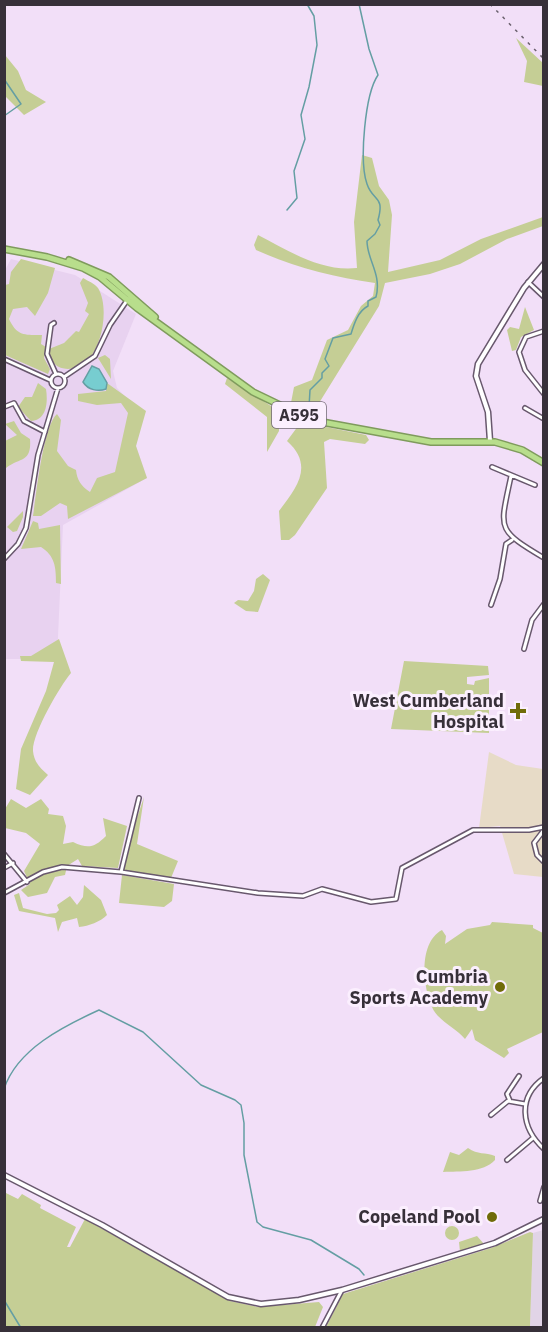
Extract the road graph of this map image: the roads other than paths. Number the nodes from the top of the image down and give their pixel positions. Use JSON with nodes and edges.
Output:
{"nodes":[{"id":1,"x":4,"y":249,"type":"edge"},
{"id":2,"x":543,"y":264,"type":"edge"},
{"id":3,"x":528,"y":282,"type":"junction"},
{"id":4,"x":128,"y":297,"type":"junction"},
{"id":5,"x":543,"y":297,"type":"edge"},
{"id":6,"x":54,"y":323,"type":"dead end"},
{"id":7,"x":543,"y":331,"type":"edge"},
{"id":8,"x":4,"y":358,"type":"edge"},
{"id":9,"x":56,"y":374,"type":"junction"},
{"id":10,"x":64,"y":377,"type":"junction"},
{"id":11,"x":50,"y":380,"type":"junction"},
{"id":12,"x":58,"y":388,"type":"junction"},
{"id":13,"x":543,"y":394,"type":"edge"},
{"id":14,"x":4,"y":407,"type":"edge"},
{"id":15,"x":525,"y":408,"type":"dead end"},
{"id":16,"x":543,"y":419,"type":"edge"},
{"id":17,"x":45,"y":432,"type":"junction"},
{"id":18,"x":490,"y":441,"type":"junction"},
{"id":19,"x":543,"y":463,"type":"edge"},
{"id":20,"x":492,"y":467,"type":"dead end"},
{"id":21,"x":511,"y":476,"type":"junction"},
{"id":22,"x":535,"y":485,"type":"dead end"},
{"id":23,"x":513,"y":540,"type":"junction"},
{"id":24,"x":543,"y":558,"type":"edge"},
{"id":25,"x":4,"y":559,"type":"edge"},
{"id":26,"x":543,"y":603,"type":"edge"},
{"id":27,"x":491,"y":605,"type":"dead end"},
{"id":28,"x":524,"y":649,"type":"dead end"},
{"id":29,"x":140,"y":798,"type":"dead end"},
{"id":30,"x":543,"y":828,"type":"edge"},
{"id":31,"x":4,"y":854,"type":"edge"},
{"id":32,"x":543,"y":862,"type":"edge"},
{"id":33,"x":13,"y":863,"type":"junction"},
{"id":34,"x":4,"y":868,"type":"edge"},
{"id":35,"x":121,"y":872,"type":"junction"},
{"id":36,"x":27,"y":882,"type":"junction"},
{"id":37,"x":4,"y":893,"type":"edge"},
{"id":38,"x":519,"y":1076,"type":"dead end"},
{"id":39,"x":543,"y":1078,"type":"edge"},
{"id":40,"x":510,"y":1101,"type":"junction"},
{"id":41,"x":525,"y":1104,"type":"junction"},
{"id":42,"x":491,"y":1115,"type":"dead end"},
{"id":43,"x":533,"y":1137,"type":"junction"},
{"id":44,"x":543,"y":1149,"type":"edge"},
{"id":45,"x":507,"y":1160,"type":"dead end"},
{"id":46,"x":4,"y":1174,"type":"edge"},
{"id":47,"x":543,"y":1187,"type":"edge"},
{"id":48,"x":540,"y":1201,"type":"dead end"},
{"id":49,"x":543,"y":1219,"type":"edge"},
{"id":50,"x":342,"y":1290,"type":"junction"},
{"id":51,"x":322,"y":1328,"type":"edge"}],
"edges":[{"from":1,"to":4,"type":"highway","number":"A595"},
{"from":2,"to":3,"type":"main road"},
{"from":3,"to":5,"type":"street"},
{"from":3,"to":18,"type":"main road"},
{"from":4,"to":10,"type":"street"},
{"from":4,"to":18,"type":"highway","number":"A595"},
{"from":6,"to":9,"type":"street"},
{"from":7,"to":13,"type":"street"},
{"from":8,"to":11,"type":"street"},
{"from":9,"to":10,"type":"street"},
{"from":9,"to":11,"type":"street"},
{"from":10,"to":12,"type":"street"},
{"from":11,"to":12,"type":"street"},
{"from":12,"to":17,"type":"street"},
{"from":14,"to":17,"type":"street"},
{"from":15,"to":16,"type":"street"},
{"from":17,"to":25,"type":"street"},
{"from":18,"to":19,"type":"highway","number":"A595"},
{"from":20,"to":21,"type":"street"},
{"from":21,"to":22,"type":"street"},
{"from":21,"to":23,"type":"street"},
{"from":23,"to":24,"type":"street"},
{"from":23,"to":27,"type":"street"},
{"from":26,"to":28,"type":"street"},
{"from":29,"to":35,"type":"street"},
{"from":30,"to":32,"type":"street"},
{"from":30,"to":35,"type":"street"},
{"from":31,"to":33,"type":"street"},
{"from":33,"to":34,"type":"street"},
{"from":33,"to":36,"type":"street"},
{"from":35,"to":36,"type":"street"},
{"from":36,"to":37,"type":"street"},
{"from":38,"to":40,"type":"street"},
{"from":39,"to":41,"type":"street"},
{"from":40,"to":41,"type":"street"},
{"from":40,"to":42,"type":"street"},
{"from":41,"to":43,"type":"street"},
{"from":43,"to":44,"type":"street"},
{"from":43,"to":45,"type":"street"},
{"from":46,"to":50,"type":"main road"},
{"from":47,"to":48,"type":"street"},
{"from":49,"to":50,"type":"main road"},
{"from":50,"to":51,"type":"street"}]}
